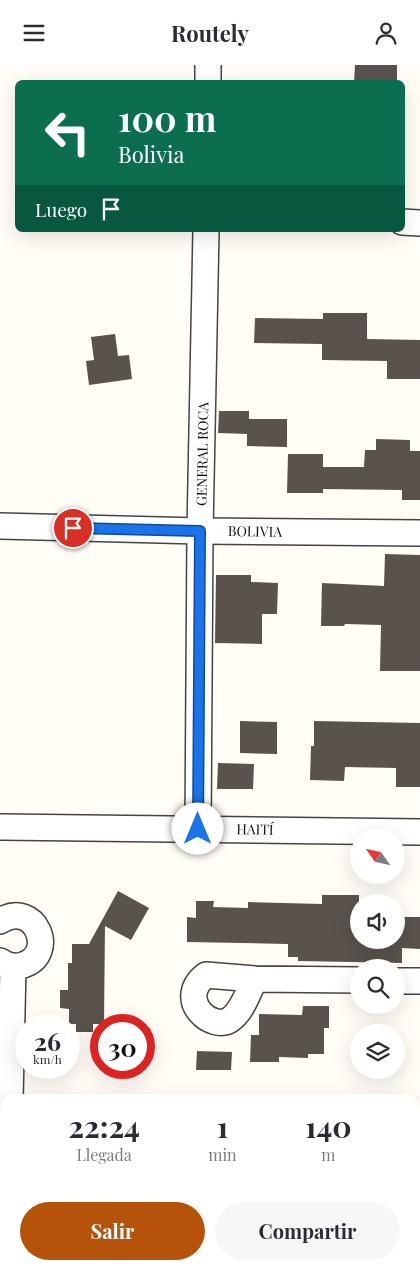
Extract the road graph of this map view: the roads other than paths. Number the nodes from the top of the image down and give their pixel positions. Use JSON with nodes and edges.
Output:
{"nodes":[{"id":1,"x":208,"y":65,"type":"edge"},
{"id":2,"x":208,"y":80,"type":"edge"},
{"id":3,"x":405,"y":222,"type":"edge"},
{"id":4,"x":420,"y":223,"type":"edge"},
{"id":5,"x":206,"y":232,"type":"edge"},
{"id":6,"x":0,"y":526,"type":"edge"},
{"id":7,"x":200,"y":531,"type":"junction"},
{"id":8,"x":420,"y":533,"type":"edge"},
{"id":9,"x":0,"y":827,"type":"edge"},
{"id":10,"x":198,"y":829,"type":"junction"},
{"id":11,"x":420,"y":832,"type":"edge"},
{"id":12,"x":0,"y":921,"type":"edge"},
{"id":13,"x":6,"y":964,"type":"edge"},
{"id":14,"x":255,"y":979,"type":"dead end"},
{"id":15,"x":350,"y":980,"type":"edge"},
{"id":16,"x":405,"y":981,"type":"edge"},
{"id":17,"x":420,"y":981,"type":"edge"},
{"id":18,"x":10,"y":1094,"type":"edge"}],
"edges":[{"from":1,"to":2,"type":"street"},
{"from":3,"to":4,"type":"street"},
{"from":5,"to":7,"type":"street","name":"GENERAL ROCA"},
{"from":6,"to":7,"type":"street","name":"BOLIVIA"},
{"from":7,"to":8,"type":"street","name":"BOLIVIA"},
{"from":7,"to":10,"type":"street","name":"GENERAL ROCA"},
{"from":9,"to":10,"type":"street","name":"HAITÍ"},
{"from":10,"to":11,"type":"street","name":"HAITÍ"},
{"from":12,"to":13,"type":"street"},
{"from":13,"to":18,"type":"street"},
{"from":14,"to":15,"type":"street"},
{"from":16,"to":17,"type":"street"}]}
